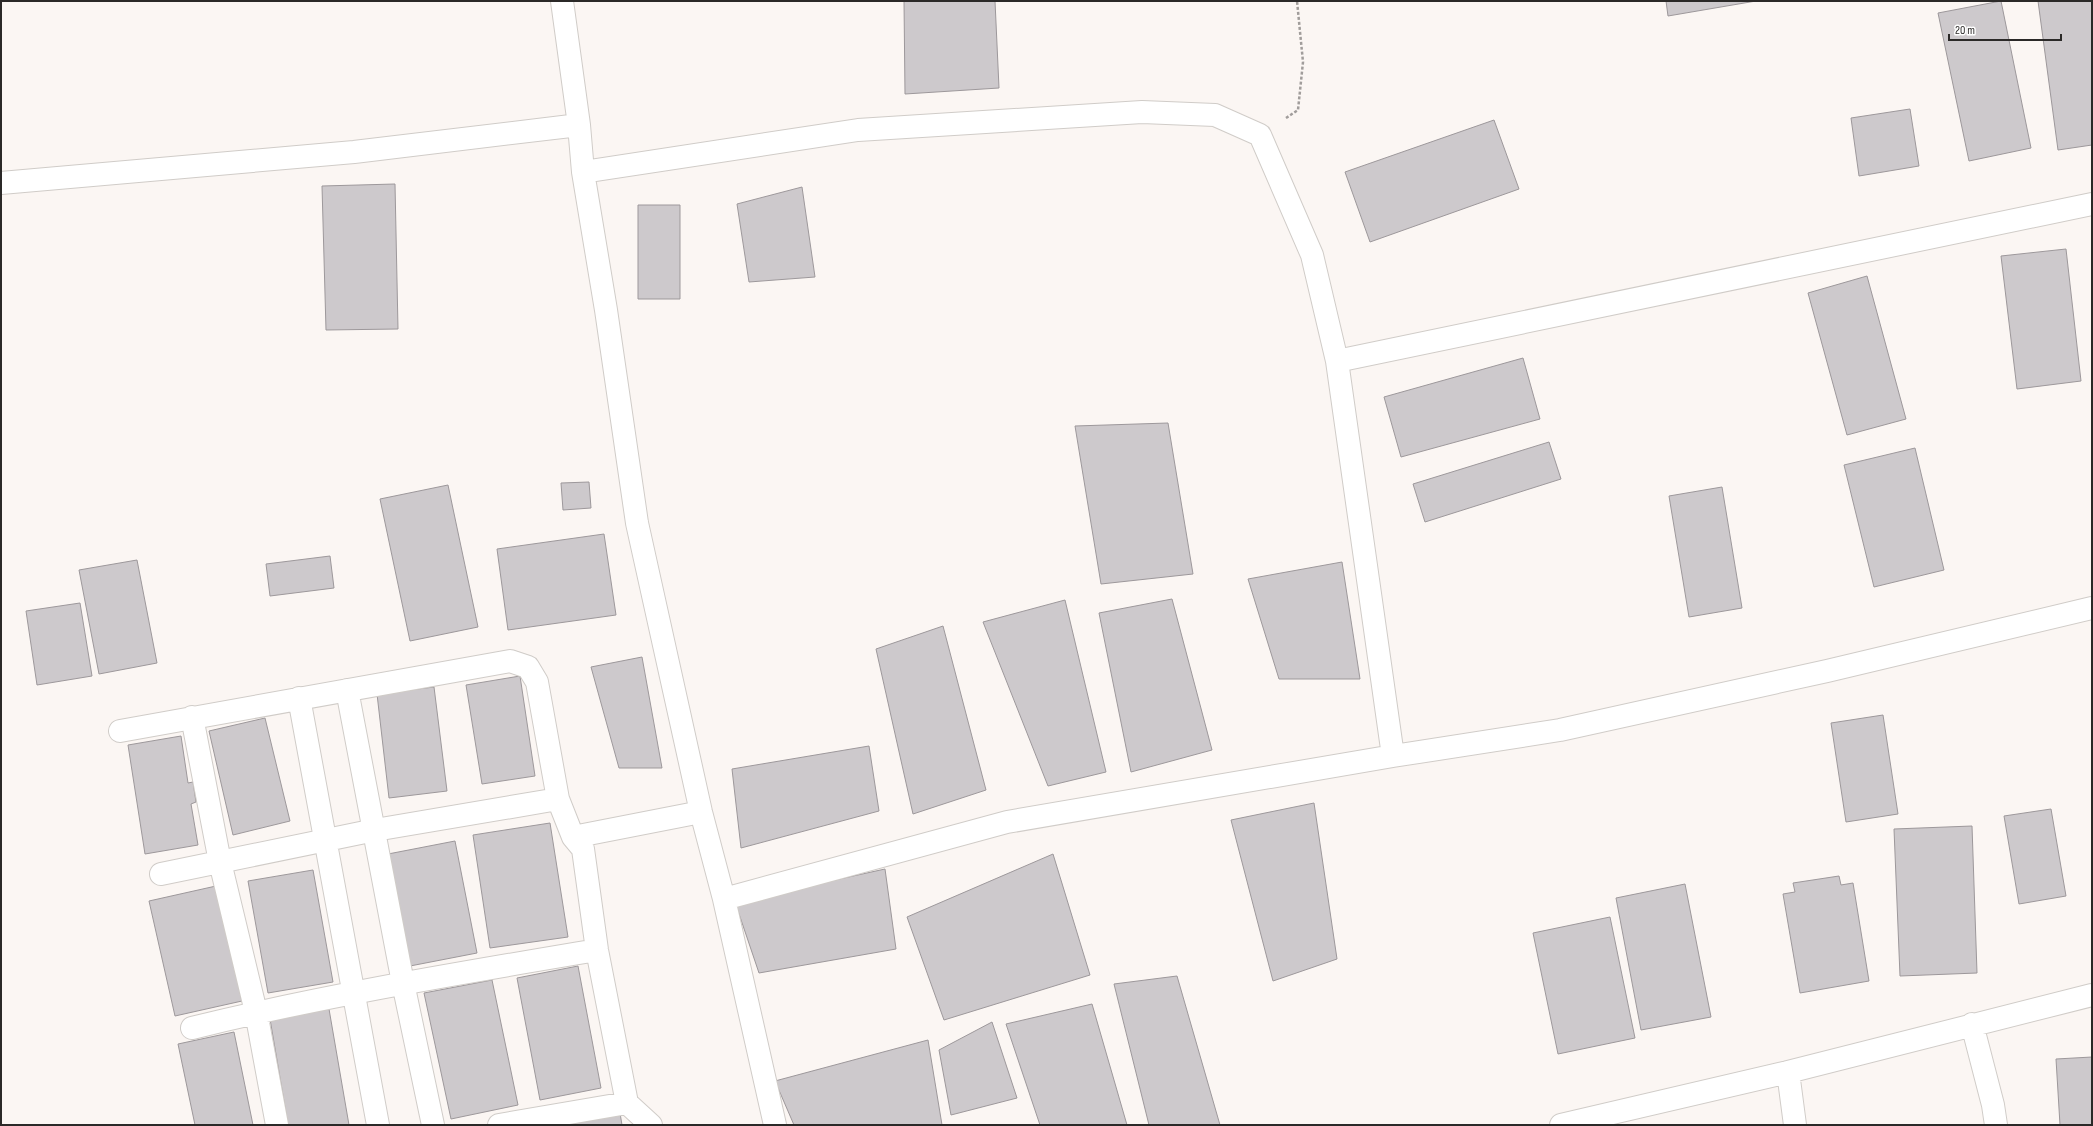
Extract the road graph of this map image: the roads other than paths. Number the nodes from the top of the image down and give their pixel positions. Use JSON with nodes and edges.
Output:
{"nodes":[{"id":1,"x":562,"y":1,"type":"edge"},
{"id":2,"x":579,"y":125,"type":"junction"},
{"id":3,"x":583,"y":172,"type":"junction"},
{"id":4,"x":1,"y":182,"type":"edge"},
{"id":5,"x":2092,"y":204,"type":"edge"},
{"id":6,"x":1337,"y":361,"type":"junction"},
{"id":7,"x":2092,"y":608,"type":"edge"},
{"id":8,"x":347,"y":690,"type":"junction"},
{"id":9,"x":299,"y":698,"type":"junction"},
{"id":10,"x":192,"y":717,"type":"junction"},
{"id":11,"x":120,"y":731,"type":"dead end"},
{"id":12,"x":1393,"y":756,"type":"junction"},
{"id":13,"x":558,"y":799,"type":"junction"},
{"id":14,"x":701,"y":812,"type":"junction"},
{"id":15,"x":375,"y":830,"type":"junction"},
{"id":16,"x":572,"y":837,"type":"junction"},
{"id":17,"x":326,"y":840,"type":"junction"},
{"id":18,"x":220,"y":862,"type":"junction"},
{"id":19,"x":161,"y":874,"type":"dead end"},
{"id":20,"x":724,"y":899,"type":"junction"},
{"id":21,"x":597,"y":950,"type":"junction"},
{"id":22,"x":403,"y":983,"type":"junction"},
{"id":23,"x":354,"y":994,"type":"junction"},
{"id":24,"x":2092,"y":995,"type":"edge"},
{"id":25,"x":256,"y":1012,"type":"junction"},
{"id":26,"x":1972,"y":1024,"type":"junction"},
{"id":27,"x":192,"y":1028,"type":"dead end"},
{"id":28,"x":1788,"y":1072,"type":"junction"},
{"id":29,"x":627,"y":1103,"type":"junction"},
{"id":30,"x":277,"y":1125,"type":"edge"},
{"id":31,"x":378,"y":1125,"type":"edge"},
{"id":32,"x":433,"y":1125,"type":"edge"},
{"id":33,"x":499,"y":1125,"type":"edge"},
{"id":34,"x":651,"y":1125,"type":"edge"},
{"id":35,"x":775,"y":1125,"type":"edge"},
{"id":36,"x":1561,"y":1125,"type":"edge"},
{"id":37,"x":1795,"y":1125,"type":"edge"},
{"id":38,"x":1996,"y":1125,"type":"edge"}],
"edges":[{"from":1,"to":2,"type":"street"},
{"from":2,"to":3,"type":"street"},
{"from":2,"to":4,"type":"street"},
{"from":3,"to":6,"type":"street"},
{"from":3,"to":14,"type":"street"},
{"from":5,"to":6,"type":"street"},
{"from":6,"to":12,"type":"street"},
{"from":7,"to":12,"type":"street"},
{"from":8,"to":9,"type":"street"},
{"from":8,"to":13,"type":"street"},
{"from":8,"to":15,"type":"street"},
{"from":9,"to":10,"type":"street"},
{"from":9,"to":17,"type":"street"},
{"from":10,"to":11,"type":"street"},
{"from":10,"to":18,"type":"street"},
{"from":12,"to":20,"type":"street"},
{"from":13,"to":15,"type":"street"},
{"from":13,"to":16,"type":"street"},
{"from":14,"to":16,"type":"street"},
{"from":14,"to":20,"type":"street"},
{"from":15,"to":17,"type":"street"},
{"from":15,"to":22,"type":"street"},
{"from":16,"to":21,"type":"street"},
{"from":17,"to":18,"type":"street"},
{"from":17,"to":23,"type":"street"},
{"from":18,"to":19,"type":"street"},
{"from":18,"to":25,"type":"street"},
{"from":20,"to":35,"type":"street"},
{"from":21,"to":22,"type":"street"},
{"from":21,"to":29,"type":"street"},
{"from":22,"to":23,"type":"street"},
{"from":22,"to":32,"type":"street"},
{"from":23,"to":25,"type":"street"},
{"from":23,"to":31,"type":"street"},
{"from":24,"to":26,"type":"street"},
{"from":25,"to":27,"type":"street"},
{"from":25,"to":30,"type":"street"},
{"from":26,"to":28,"type":"street"},
{"from":26,"to":38,"type":"street"},
{"from":28,"to":36,"type":"street"},
{"from":28,"to":37,"type":"street"},
{"from":29,"to":33,"type":"street"},
{"from":29,"to":34,"type":"street"}]}
